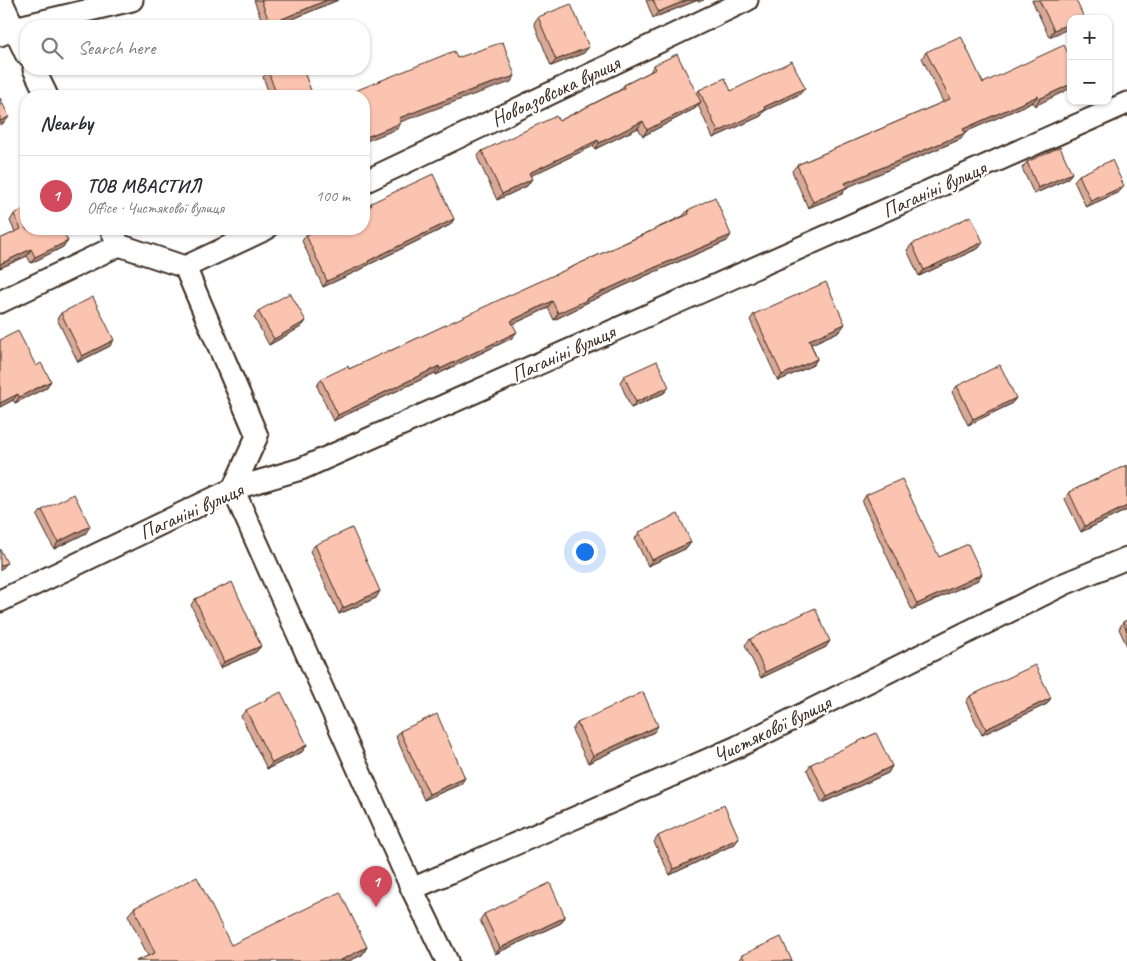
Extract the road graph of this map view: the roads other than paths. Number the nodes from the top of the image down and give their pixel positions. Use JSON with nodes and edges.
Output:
{"nodes":[{"id":1,"x":1,"y":0,"type":"edge"},
{"id":2,"x":132,"y":0,"type":"edge"},
{"id":3,"x":747,"y":0,"type":"edge"},
{"id":4,"x":54,"y":20,"type":"edge"},
{"id":5,"x":20,"y":29,"type":"edge"},
{"id":6,"x":7,"y":32,"type":"edge"},
{"id":7,"x":20,"y":47,"type":"edge"},
{"id":8,"x":37,"y":75,"type":"edge"},
{"id":9,"x":44,"y":90,"type":"edge"},
{"id":10,"x":1127,"y":103,"type":"edge"},
{"id":11,"x":370,"y":179,"type":"edge"},
{"id":12,"x":253,"y":235,"type":"edge"},
{"id":13,"x":115,"y":237,"type":"edge"},
{"id":14,"x":185,"y":267,"type":"junction"},
{"id":15,"x":0,"y":302,"type":"edge"},
{"id":16,"x":233,"y":490,"type":"junction"},
{"id":17,"x":1127,"y":558,"type":"edge"},
{"id":18,"x":0,"y":601,"type":"edge"},
{"id":19,"x":412,"y":889,"type":"junction"},
{"id":20,"x":447,"y":961,"type":"edge"}],
"edges":[{"from":1,"to":6,"type":"street"},
{"from":2,"to":4,"type":"street"},
{"from":3,"to":11,"type":"street","name":"Новоазовська вулиця"},
{"from":5,"to":6,"type":"street"},
{"from":6,"to":7,"type":"street"},
{"from":8,"to":9,"type":"street"},
{"from":10,"to":16,"type":"street","name":"Паганіні вулиця"},
{"from":12,"to":14,"type":"street"},
{"from":13,"to":14,"type":"street"},
{"from":13,"to":15,"type":"street"},
{"from":14,"to":16,"type":"street"},
{"from":16,"to":18,"type":"street","name":"Паганіні вулиця"},
{"from":16,"to":19,"type":"street"},
{"from":17,"to":19,"type":"street","name":"Чистякової вулиця"},
{"from":19,"to":20,"type":"street"}]}
